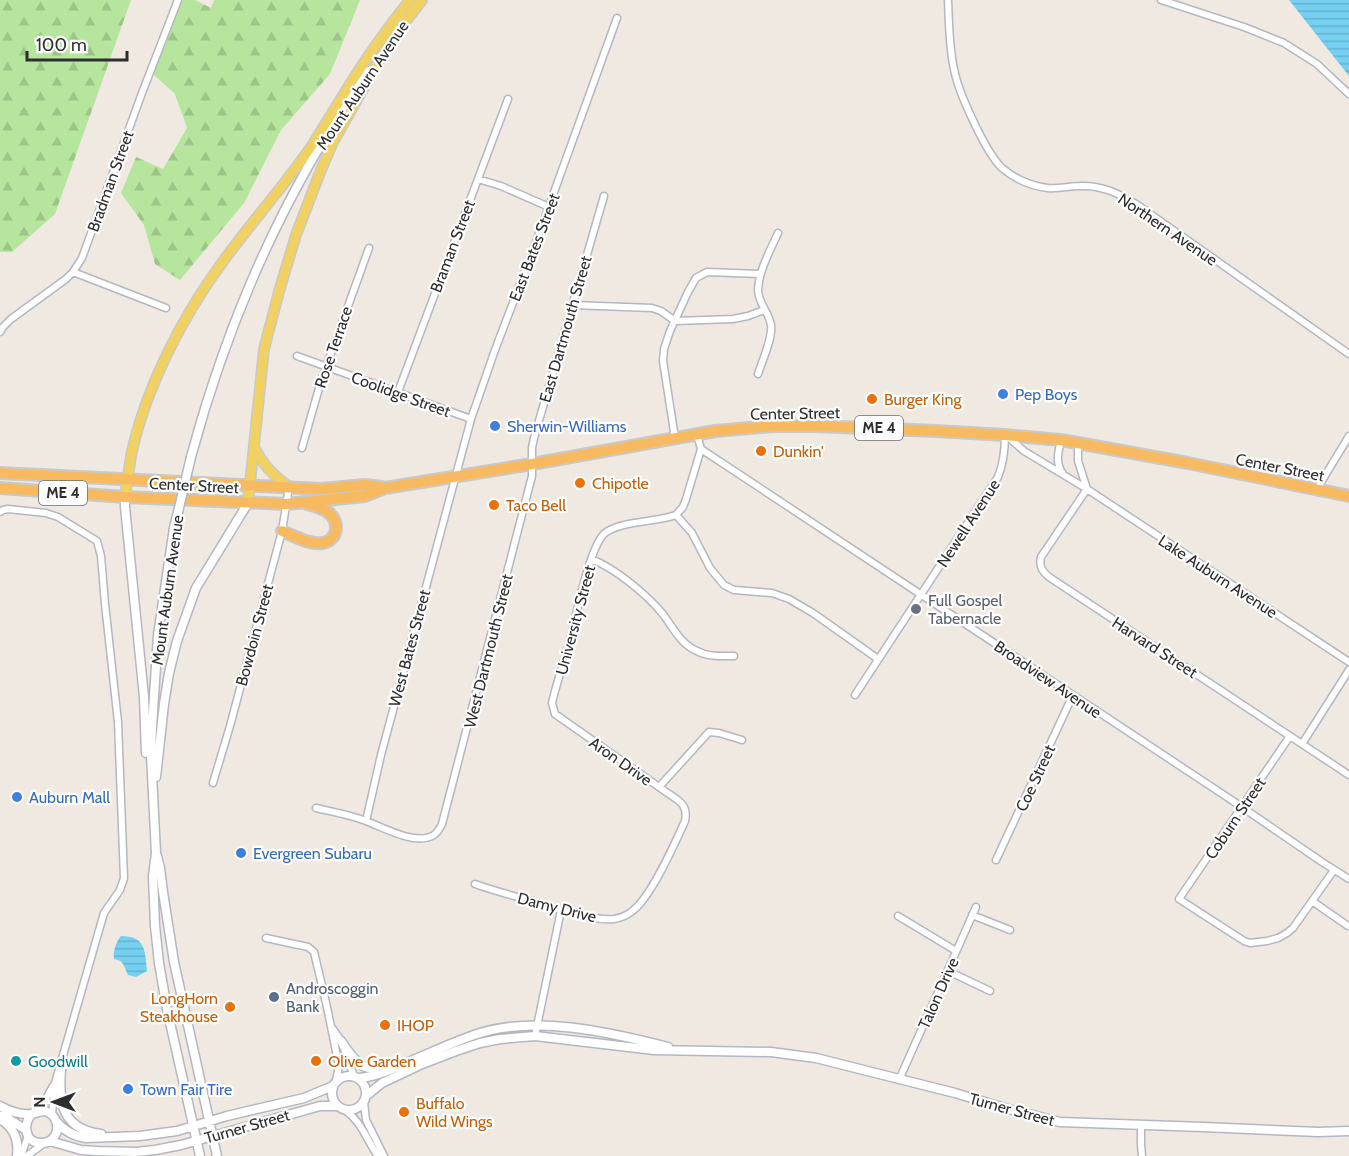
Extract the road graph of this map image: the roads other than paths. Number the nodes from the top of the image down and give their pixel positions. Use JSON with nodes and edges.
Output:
{"nodes":[{"id":1,"x":178,"y":0,"type":"edge"},
{"id":2,"x":410,"y":0,"type":"edge"},
{"id":3,"x":422,"y":0,"type":"edge"},
{"id":4,"x":948,"y":0,"type":"edge"},
{"id":5,"x":1161,"y":0,"type":"edge"},
{"id":6,"x":617,"y":18,"type":"dead end"},
{"id":7,"x":389,"y":44,"type":"junction"},
{"id":8,"x":1349,"y":94,"type":"edge"},
{"id":9,"x":508,"y":99,"type":"dead end"},
{"id":10,"x":328,"y":120,"type":"junction"},
{"id":11,"x":305,"y":172,"type":"junction"},
{"id":12,"x":478,"y":179,"type":"junction"},
{"id":13,"x":604,"y":196,"type":"dead end"},
{"id":14,"x":549,"y":207,"type":"junction"},
{"id":15,"x":778,"y":233,"type":"dead end"},
{"id":16,"x":369,"y":248,"type":"dead end"},
{"id":17,"x":73,"y":272,"type":"junction"},
{"id":18,"x":760,"y":274,"type":"junction"},
{"id":19,"x":572,"y":305,"type":"junction"},
{"id":20,"x":166,"y":308,"type":"dead end"},
{"id":21,"x":764,"y":310,"type":"junction"},
{"id":22,"x":675,"y":321,"type":"junction"},
{"id":23,"x":0,"y":332,"type":"edge"},
{"id":24,"x":1349,"y":354,"type":"edge"},
{"id":25,"x":297,"y":356,"type":"dead end"},
{"id":26,"x":326,"y":367,"type":"junction"},
{"id":27,"x":758,"y":374,"type":"dead end"},
{"id":28,"x":398,"y":392,"type":"junction"},
{"id":29,"x":471,"y":418,"type":"junction"},
{"id":30,"x":697,"y":435,"type":"junction"},
{"id":31,"x":1005,"y":435,"type":"junction"},
{"id":32,"x":1349,"y":436,"type":"edge"},
{"id":33,"x":675,"y":438,"type":"junction"},
{"id":34,"x":1061,"y":440,"type":"junction"},
{"id":35,"x":1078,"y":443,"type":"junction"},
{"id":36,"x":254,"y":447,"type":"junction"},
{"id":37,"x":302,"y":448,"type":"dead end"},
{"id":38,"x":701,"y":449,"type":"junction"},
{"id":39,"x":131,"y":456,"type":"junction"},
{"id":40,"x":532,"y":464,"type":"junction"},
{"id":41,"x":0,"y":473,"type":"edge"},
{"id":42,"x":1064,"y":476,"type":"junction"},
{"id":43,"x":455,"y":477,"type":"junction"},
{"id":44,"x":107,"y":479,"type":"junction"},
{"id":45,"x":128,"y":479,"type":"junction"},
{"id":46,"x":249,"y":485,"type":"junction"},
{"id":47,"x":290,"y":487,"type":"junction"},
{"id":48,"x":0,"y":488,"type":"edge"},
{"id":49,"x":386,"y":488,"type":"junction"},
{"id":50,"x":1087,"y":489,"type":"junction"},
{"id":51,"x":1317,"y":489,"type":"junction"},
{"id":52,"x":1349,"y":496,"type":"edge"},
{"id":53,"x":125,"y":497,"type":"junction"},
{"id":54,"x":248,"y":503,"type":"junction"},
{"id":55,"x":304,"y":503,"type":"junction"},
{"id":56,"x":286,"y":504,"type":"junction"},
{"id":57,"x":0,"y":513,"type":"edge"},
{"id":58,"x":676,"y":515,"type":"junction"},
{"id":59,"x":282,"y":531,"type":"junction"},
{"id":60,"x":591,"y":559,"type":"junction"},
{"id":61,"x":921,"y":595,"type":"junction"},
{"id":62,"x":734,"y":656,"type":"dead end"},
{"id":63,"x":878,"y":659,"type":"junction"},
{"id":64,"x":1349,"y":662,"type":"edge"},
{"id":65,"x":1349,"y":670,"type":"edge"},
{"id":66,"x":855,"y":695,"type":"dead end"},
{"id":67,"x":1073,"y":695,"type":"junction"},
{"id":68,"x":554,"y":712,"type":"joint"},
{"id":69,"x":1290,"y":736,"type":"junction"},
{"id":70,"x":742,"y":740,"type":"dead end"},
{"id":71,"x":1302,"y":744,"type":"junction"},
{"id":72,"x":1349,"y":775,"type":"edge"},
{"id":73,"x":213,"y":783,"type":"dead end"},
{"id":74,"x":658,"y":787,"type":"junction"},
{"id":75,"x":1242,"y":807,"type":"junction"},
{"id":76,"x":316,"y":808,"type":"dead end"},
{"id":77,"x":686,"y":811,"type":"joint"},
{"id":78,"x":153,"y":813,"type":"junction"},
{"id":79,"x":366,"y":821,"type":"junction"},
{"id":80,"x":156,"y":853,"type":"junction"},
{"id":81,"x":996,"y":860,"type":"dead end"},
{"id":82,"x":1334,"y":870,"type":"junction"},
{"id":83,"x":1349,"y":879,"type":"edge"},
{"id":84,"x":475,"y":884,"type":"dead end"},
{"id":85,"x":1312,"y":901,"type":"junction"},
{"id":86,"x":976,"y":907,"type":"dead end"},
{"id":87,"x":561,"y":910,"type":"junction"},
{"id":88,"x":972,"y":915,"type":"junction"},
{"id":89,"x":898,"y":916,"type":"dead end"},
{"id":90,"x":1348,"y":926,"type":"edge"},
{"id":91,"x":1010,"y":930,"type":"dead end"},
{"id":92,"x":266,"y":938,"type":"dead end"},
{"id":93,"x":956,"y":951,"type":"junction"},
{"id":94,"x":948,"y":971,"type":"junction"},
{"id":95,"x":990,"y":990,"type":"dead end"},
{"id":96,"x":537,"y":1025,"type":"junction"},
{"id":97,"x":331,"y":1026,"type":"junction"},
{"id":98,"x":535,"y":1036,"type":"junction"},
{"id":99,"x":341,"y":1041,"type":"junction"},
{"id":100,"x":458,"y":1041,"type":"junction"},
{"id":101,"x":680,"y":1051,"type":"junction"},
{"id":102,"x":62,"y":1060,"type":"junction"},
{"id":103,"x":356,"y":1077,"type":"junction"},
{"id":104,"x":899,"y":1080,"type":"junction"},
{"id":105,"x":55,"y":1083,"type":"junction"},
{"id":106,"x":335,"y":1084,"type":"junction"},
{"id":107,"x":365,"y":1099,"type":"junction"},
{"id":108,"x":0,"y":1106,"type":"edge"},
{"id":109,"x":341,"y":1108,"type":"junction"},
{"id":110,"x":34,"y":1113,"type":"junction"},
{"id":111,"x":0,"y":1114,"type":"edge"},
{"id":112,"x":54,"y":1118,"type":"junction"},
{"id":113,"x":0,"y":1119,"type":"edge"},
{"id":114,"x":210,"y":1121,"type":"junction"},
{"id":115,"x":1141,"y":1125,"type":"junction"},
{"id":116,"x":194,"y":1126,"type":"junction"},
{"id":117,"x":1349,"y":1131,"type":"edge"},
{"id":118,"x":27,"y":1133,"type":"junction"},
{"id":119,"x":140,"y":1136,"type":"junction"},
{"id":120,"x":213,"y":1136,"type":"junction"},
{"id":121,"x":197,"y":1141,"type":"junction"},
{"id":122,"x":47,"y":1142,"type":"junction"},
{"id":123,"x":19,"y":1156,"type":"edge"},
{"id":124,"x":27,"y":1156,"type":"edge"},
{"id":125,"x":200,"y":1156,"type":"edge"},
{"id":126,"x":217,"y":1156,"type":"edge"},
{"id":127,"x":378,"y":1156,"type":"edge"},
{"id":128,"x":384,"y":1156,"type":"edge"},
{"id":129,"x":1142,"y":1156,"type":"edge"}],
"edges":[{"from":1,"to":17,"type":"street","name":"Bradman Street"},
{"from":2,"to":10,"type":"main road","name":"Mount Auburn Avenue"},
{"from":3,"to":7,"type":"main road","name":"Mount Auburn Avenue"},
{"from":4,"to":24,"type":"street","name":"Northern Avenue"},
{"from":5,"to":8,"type":"street"},
{"from":6,"to":14,"type":"street","name":"East Bates Street"},
{"from":7,"to":11,"type":"main road","name":"Mount Auburn Avenue"},
{"from":7,"to":36,"type":"main road"},
{"from":9,"to":12,"type":"street","name":"Braman Street"},
{"from":10,"to":11,"type":"main road","name":"Mount Auburn Avenue"},
{"from":10,"to":39,"type":"main road"},
{"from":11,"to":78,"type":"main road","name":"Mount Auburn Avenue","bridge":true},
{"from":12,"to":14,"type":"street"},
{"from":12,"to":28,"type":"street","name":"Braman Street"},
{"from":13,"to":19,"type":"street","name":"East Dartmouth Street"},
{"from":14,"to":29,"type":"street","name":"East Bates Street"},
{"from":15,"to":18,"type":"street"},
{"from":16,"to":26,"type":"street","name":"Rose Terrace"},
{"from":17,"to":20,"type":"street"},
{"from":17,"to":23,"type":"street","name":"Bradman Street"},
{"from":18,"to":21,"type":"street"},
{"from":18,"to":22,"type":"street"},
{"from":19,"to":22,"type":"street"},
{"from":19,"to":40,"type":"street","name":"East Dartmouth Street"},
{"from":21,"to":22,"type":"street"},
{"from":21,"to":27,"type":"street"},
{"from":22,"to":33,"type":"street"},
{"from":25,"to":26,"type":"street","name":"Coolidge Street"},
{"from":26,"to":28,"type":"street","name":"Coolidge Street"},
{"from":26,"to":37,"type":"street","name":"Rose Terrace"},
{"from":28,"to":29,"type":"street","name":"Coolidge Street"},
{"from":29,"to":43,"type":"street","name":"East Bates Street"},
{"from":30,"to":31,"type":"highway","name":"Center Street","number":"ME 4"},
{"from":30,"to":33,"type":"highway","name":"Center Street","number":"ME 4"},
{"from":30,"to":38,"type":"street"},
{"from":31,"to":34,"type":"highway","name":"Center Street","number":"ME 4"},
{"from":31,"to":42,"type":"street","name":"Lake Auburn Avenue"},
{"from":31,"to":61,"type":"street","name":"Newell Avenue"},
{"from":32,"to":51,"type":"street"},
{"from":33,"to":40,"type":"highway","name":"Center Street","number":"ME 4"},
{"from":34,"to":35,"type":"highway","name":"Center Street","number":"ME 4"},
{"from":34,"to":42,"type":"street"},
{"from":35,"to":50,"type":"street"},
{"from":35,"to":51,"type":"highway","name":"Center Street","number":"ME 4"},
{"from":36,"to":46,"type":"main road"},
{"from":36,"to":47,"type":"main road"},
{"from":38,"to":58,"type":"street"},
{"from":38,"to":61,"type":"street","name":"Broadview Avenue"},
{"from":39,"to":44,"type":"main road"},
{"from":39,"to":45,"type":"main road"},
{"from":40,"to":43,"type":"highway","name":"Center Street","number":"ME 4"},
{"from":40,"to":79,"type":"street","name":"West Dartmouth Street"},
{"from":41,"to":44,"type":"highway","name":"Center Street","number":"ME 4"},
{"from":42,"to":50,"type":"street","name":"Lake Auburn Avenue"},
{"from":43,"to":49,"type":"highway","name":"Center Street","number":"ME 4"},
{"from":43,"to":79,"type":"street","name":"West Bates Street"},
{"from":44,"to":45,"type":"highway","name":"Center Street","number":"ME 4"},
{"from":45,"to":46,"type":"highway","name":"Center Street","number":"ME 4"},
{"from":45,"to":53,"type":"main road"},
{"from":46,"to":47,"type":"highway","name":"Center Street","number":"ME 4"},
{"from":46,"to":54,"type":"main road"},
{"from":47,"to":49,"type":"highway","name":"Center Street","number":"ME 4"},
{"from":47,"to":56,"type":"street","name":"Bowdoin Street"},
{"from":48,"to":53,"type":"highway","name":"Center Street","number":"ME 4"},
{"from":49,"to":55,"type":"highway","name":"Center Street","number":"ME 4"},
{"from":50,"to":64,"type":"street","name":"Lake Auburn Avenue"},
{"from":50,"to":69,"type":"street","name":"Harvard Street"},
{"from":51,"to":52,"type":"highway","name":"Center Street","number":"ME 4"},
{"from":53,"to":54,"type":"highway","name":"Center Street","number":"ME 4"},
{"from":53,"to":78,"type":"main road"},
{"from":54,"to":56,"type":"highway","name":"Center Street","number":"ME 4"},
{"from":54,"to":78,"type":"main road"},
{"from":55,"to":56,"type":"highway","name":"Center Street","number":"ME 4"},
{"from":55,"to":59,"type":"highway"},
{"from":56,"to":59,"type":"street","name":"Bowdoin Street"},
{"from":57,"to":102,"type":"street"},
{"from":58,"to":60,"type":"street","name":"University Street"},
{"from":58,"to":63,"type":"street"},
{"from":59,"to":73,"type":"street","name":"Bowdoin Street"},
{"from":60,"to":62,"type":"street"},
{"from":60,"to":68,"type":"street","name":"University Street"},
{"from":61,"to":63,"type":"street","name":"Newell Avenue"},
{"from":61,"to":67,"type":"street","name":"Broadview Avenue"},
{"from":63,"to":66,"type":"street","name":"Newell Avenue"},
{"from":65,"to":71,"type":"street"},
{"from":67,"to":75,"type":"street","name":"Broadview Avenue"},
{"from":67,"to":81,"type":"street","name":"Coe Street"},
{"from":68,"to":74,"type":"street","name":"Aron Drive"},
{"from":69,"to":71,"type":"street","name":"Harvard Street"},
{"from":69,"to":75,"type":"street","name":"Coburn Street"},
{"from":70,"to":74,"type":"street"},
{"from":71,"to":72,"type":"street","name":"Harvard Street"},
{"from":74,"to":77,"type":"street","name":"Aron Drive"},
{"from":75,"to":82,"type":"street","name":"Broadview Avenue"},
{"from":75,"to":85,"type":"street","name":"Coburn Street"},
{"from":76,"to":79,"type":"street"},
{"from":77,"to":87,"type":"street","name":"Damy Drive"},
{"from":78,"to":80,"type":"main road","name":"Mount Auburn Avenue"},
{"from":80,"to":114,"type":"main road","name":"Mount Auburn Avenue"},
{"from":80,"to":116,"type":"main road","name":"Mount Auburn Avenue"},
{"from":82,"to":83,"type":"street","name":"Broadview Avenue"},
{"from":82,"to":85,"type":"street"},
{"from":84,"to":87,"type":"street","name":"Damy Drive"},
{"from":85,"to":90,"type":"street"},
{"from":86,"to":88,"type":"street","name":"Talon Drive"},
{"from":87,"to":96,"type":"street"},
{"from":88,"to":91,"type":"street"},
{"from":88,"to":93,"type":"street","name":"Talon Drive"},
{"from":89,"to":93,"type":"street"},
{"from":92,"to":97,"type":"street"},
{"from":93,"to":94,"type":"street","name":"Talon Drive"},
{"from":94,"to":95,"type":"street"},
{"from":94,"to":104,"type":"street","name":"Talon Drive"},
{"from":96,"to":98,"type":"street"},
{"from":96,"to":100,"type":"main road","name":"Turner Street"},
{"from":96,"to":101,"type":"main road","name":"Turner Street"},
{"from":97,"to":99,"type":"street"},
{"from":97,"to":106,"type":"street"},
{"from":98,"to":101,"type":"main road","name":"Turner Street"},
{"from":98,"to":107,"type":"main road","name":"Turner Street"},
{"from":99,"to":100,"type":"main road"},
{"from":99,"to":103,"type":"street"},
{"from":100,"to":103,"type":"main road","name":"Turner Street"},
{"from":101,"to":104,"type":"main road","name":"Turner Street"},
{"from":102,"to":105,"type":"street"},
{"from":102,"to":119,"type":"main road"},
{"from":103,"to":106,"type":"main road"},
{"from":103,"to":107,"type":"main road"},
{"from":104,"to":115,"type":"main road","name":"Turner Street"},
{"from":105,"to":110,"type":"street"},
{"from":105,"to":112,"type":"street"},
{"from":106,"to":109,"type":"main road"},
{"from":106,"to":114,"type":"main road","name":"Turner Street"},
{"from":107,"to":109,"type":"main road"},
{"from":107,"to":128,"type":"street"},
{"from":108,"to":110,"type":"main road","name":"Turner Street"},
{"from":109,"to":120,"type":"main road","name":"Turner Street"},
{"from":109,"to":127,"type":"street"},
{"from":110,"to":112,"type":"main road","name":"Turner Street"},
{"from":110,"to":118,"type":"main road"},
{"from":111,"to":118,"type":"main road","name":"Turner Street"},
{"from":112,"to":119,"type":"main road","name":"Turner Street"},
{"from":112,"to":122,"type":"main road"},
{"from":113,"to":123,"type":"main road"},
{"from":114,"to":116,"type":"main road","name":"Turner Street"},
{"from":114,"to":120,"type":"main road","name":"Mount Auburn Avenue"},
{"from":115,"to":117,"type":"main road","name":"Turner Street"},
{"from":115,"to":129,"type":"street"},
{"from":116,"to":119,"type":"main road","name":"Turner Street"},
{"from":116,"to":121,"type":"main road","name":"Mount Auburn Avenue"},
{"from":118,"to":122,"type":"main road","name":"Turner Street"},
{"from":118,"to":123,"type":"street"},
{"from":120,"to":121,"type":"main road","name":"Turner Street"},
{"from":120,"to":126,"type":"main road","name":"Mount Auburn Avenue"},
{"from":121,"to":122,"type":"main road","name":"Turner Street"},
{"from":121,"to":125,"type":"main road","name":"Mount Auburn Avenue"},
{"from":122,"to":124,"type":"street"}]}
